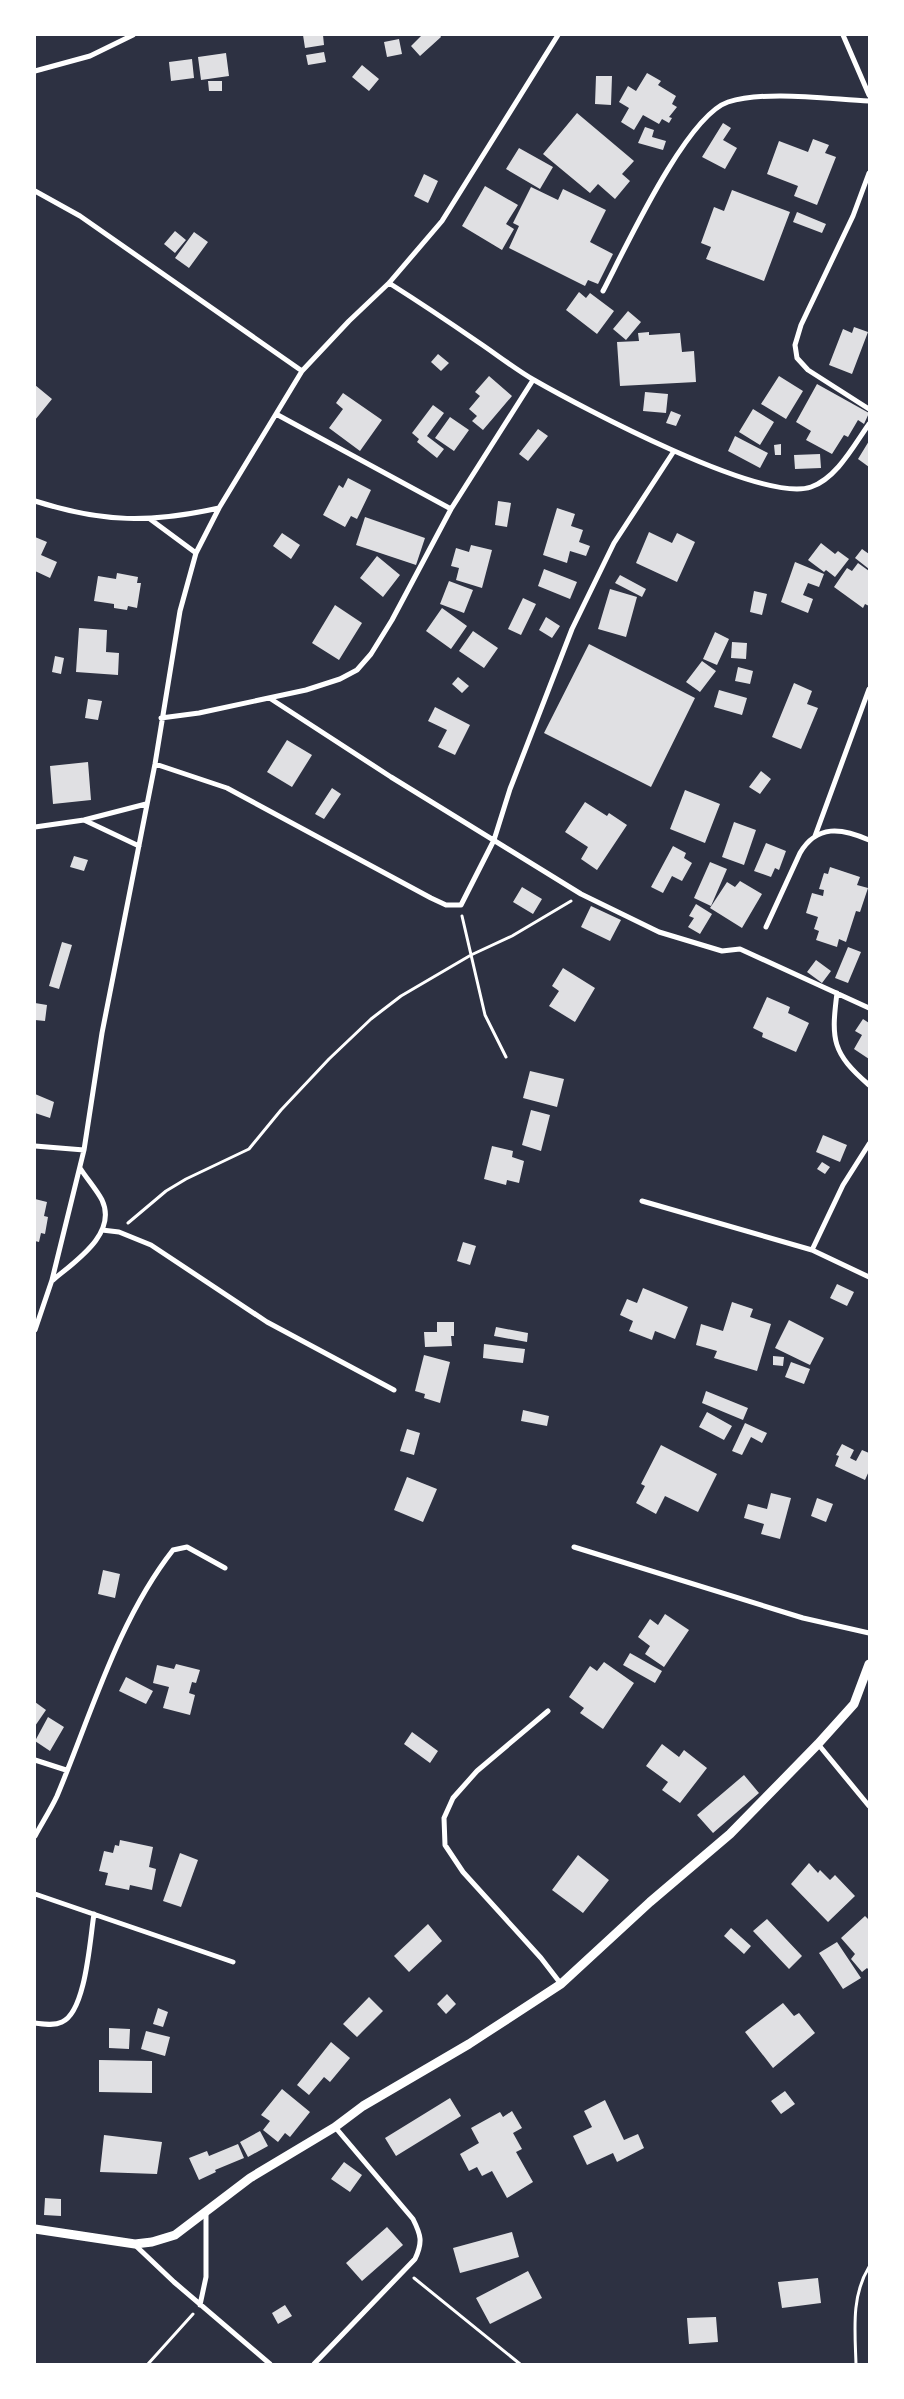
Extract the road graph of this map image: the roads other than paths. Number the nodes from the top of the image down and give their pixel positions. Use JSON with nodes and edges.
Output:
{"nodes":[{"id":1,"x":133,"y":35,"type":"edge"},
{"id":2,"x":558,"y":35,"type":"edge"},
{"id":3,"x":842,"y":35,"type":"edge"},
{"id":4,"x":35,"y":71,"type":"edge"},
{"id":5,"x":869,"y":95,"type":"edge"},
{"id":6,"x":869,"y":101,"type":"edge"},
{"id":7,"x":869,"y":172,"type":"edge"},
{"id":8,"x":35,"y":191,"type":"edge"},
{"id":9,"x":389,"y":283,"type":"junction"},
{"id":10,"x":603,"y":291,"type":"dead end"},
{"id":11,"x":302,"y":371,"type":"junction"},
{"id":12,"x":533,"y":380,"type":"junction"},
{"id":13,"x":869,"y":409,"type":"edge"},
{"id":14,"x":276,"y":414,"type":"junction"},
{"id":15,"x":869,"y":424,"type":"edge"},
{"id":16,"x":674,"y":451,"type":"junction"},
{"id":17,"x":35,"y":501,"type":"edge"},
{"id":18,"x":219,"y":508,"type":"junction"},
{"id":19,"x":452,"y":509,"type":"junction"},
{"id":20,"x":150,"y":520,"type":"junction"},
{"id":21,"x":196,"y":553,"type":"junction"},
{"id":22,"x":869,"y":689,"type":"edge"},
{"id":23,"x":271,"y":699,"type":"junction"},
{"id":24,"x":161,"y":718,"type":"junction"},
{"id":25,"x":155,"y":764,"type":"junction"},
{"id":26,"x":146,"y":804,"type":"junction"},
{"id":27,"x":84,"y":820,"type":"junction"},
{"id":28,"x":35,"y":827,"type":"edge"},
{"id":29,"x":815,"y":836,"type":"junction"},
{"id":30,"x":494,"y":840,"type":"junction"},
{"id":31,"x":869,"y":840,"type":"edge"},
{"id":32,"x":138,"y":846,"type":"junction"},
{"id":33,"x":766,"y":926,"type":"dead end"},
{"id":34,"x":837,"y":993,"type":"junction"},
{"id":35,"x":869,"y":1008,"type":"edge"},
{"id":36,"x":869,"y":1085,"type":"edge"},
{"id":37,"x":869,"y":1144,"type":"edge"},
{"id":38,"x":35,"y":1146,"type":"edge"},
{"id":39,"x":84,"y":1150,"type":"junction"},
{"id":40,"x":80,"y":1168,"type":"junction"},
{"id":41,"x":642,"y":1201,"type":"dead end"},
{"id":42,"x":102,"y":1230,"type":"junction"},
{"id":43,"x":812,"y":1250,"type":"junction"},
{"id":44,"x":869,"y":1277,"type":"edge"},
{"id":45,"x":52,"y":1280,"type":"junction"},
{"id":46,"x":35,"y":1330,"type":"edge"},
{"id":47,"x":394,"y":1390,"type":"dead end"},
{"id":48,"x":574,"y":1547,"type":"dead end"},
{"id":49,"x":225,"y":1568,"type":"dead end"},
{"id":50,"x":869,"y":1634,"type":"edge"},
{"id":51,"x":869,"y":1664,"type":"edge"},
{"id":52,"x":548,"y":1711,"type":"dead end"},
{"id":53,"x":818,"y":1744,"type":"junction"},
{"id":54,"x":35,"y":1760,"type":"edge"},
{"id":55,"x":66,"y":1770,"type":"junction"},
{"id":56,"x":869,"y":1806,"type":"edge"},
{"id":57,"x":35,"y":1836,"type":"edge"},
{"id":58,"x":35,"y":1894,"type":"edge"},
{"id":59,"x":94,"y":1914,"type":"junction"},
{"id":60,"x":233,"y":1962,"type":"dead end"},
{"id":61,"x":561,"y":1984,"type":"junction"},
{"id":62,"x":35,"y":2023,"type":"edge"},
{"id":63,"x":335,"y":2127,"type":"junction"},
{"id":64,"x":206,"y":2210,"type":"junction"},
{"id":65,"x":35,"y":2229,"type":"edge"},
{"id":66,"x":135,"y":2244,"type":"junction"},
{"id":67,"x":200,"y":2305,"type":"junction"},
{"id":68,"x":270,"y":2364,"type":"edge"},
{"id":69,"x":314,"y":2364,"type":"edge"}],
"edges":[{"from":1,"to":4,"type":"street"},
{"from":2,"to":9,"type":"street"},
{"from":3,"to":5,"type":"street"},
{"from":6,"to":10,"type":"street"},
{"from":7,"to":13,"type":"street"},
{"from":8,"to":11,"type":"street"},
{"from":9,"to":11,"type":"street"},
{"from":9,"to":12,"type":"street"},
{"from":11,"to":14,"type":"street"},
{"from":12,"to":16,"type":"street"},
{"from":12,"to":19,"type":"street"},
{"from":14,"to":18,"type":"street"},
{"from":14,"to":19,"type":"street"},
{"from":15,"to":16,"type":"street"},
{"from":16,"to":30,"type":"street"},
{"from":17,"to":20,"type":"street"},
{"from":18,"to":20,"type":"street"},
{"from":18,"to":21,"type":"street"},
{"from":19,"to":23,"type":"street"},
{"from":20,"to":21,"type":"street"},
{"from":21,"to":24,"type":"street"},
{"from":22,"to":29,"type":"street"},
{"from":23,"to":24,"type":"street"},
{"from":23,"to":30,"type":"street"},
{"from":24,"to":25,"type":"street"},
{"from":25,"to":26,"type":"street"},
{"from":25,"to":30,"type":"street"},
{"from":26,"to":27,"type":"street"},
{"from":26,"to":32,"type":"street"},
{"from":27,"to":28,"type":"street"},
{"from":27,"to":32,"type":"street"},
{"from":29,"to":31,"type":"street"},
{"from":29,"to":33,"type":"street"},
{"from":30,"to":34,"type":"street"},
{"from":32,"to":39,"type":"street"},
{"from":34,"to":35,"type":"street"},
{"from":34,"to":36,"type":"street"},
{"from":37,"to":43,"type":"street"},
{"from":38,"to":39,"type":"street"},
{"from":39,"to":40,"type":"street"},
{"from":40,"to":42,"type":"street"},
{"from":40,"to":45,"type":"street"},
{"from":41,"to":43,"type":"street"},
{"from":42,"to":45,"type":"street"},
{"from":42,"to":47,"type":"street"},
{"from":43,"to":44,"type":"street"},
{"from":45,"to":46,"type":"street"},
{"from":48,"to":50,"type":"street"},
{"from":49,"to":55,"type":"street"},
{"from":51,"to":53,"type":"street"},
{"from":52,"to":61,"type":"street"},
{"from":53,"to":56,"type":"street"},
{"from":53,"to":61,"type":"street"},
{"from":54,"to":55,"type":"street"},
{"from":55,"to":57,"type":"street"},
{"from":58,"to":59,"type":"street"},
{"from":59,"to":60,"type":"street"},
{"from":59,"to":62,"type":"street"},
{"from":61,"to":63,"type":"street"},
{"from":63,"to":64,"type":"street"},
{"from":63,"to":69,"type":"street"},
{"from":64,"to":66,"type":"street"},
{"from":64,"to":67,"type":"street"},
{"from":65,"to":66,"type":"street"},
{"from":66,"to":67,"type":"street"},
{"from":67,"to":68,"type":"street"}]}
